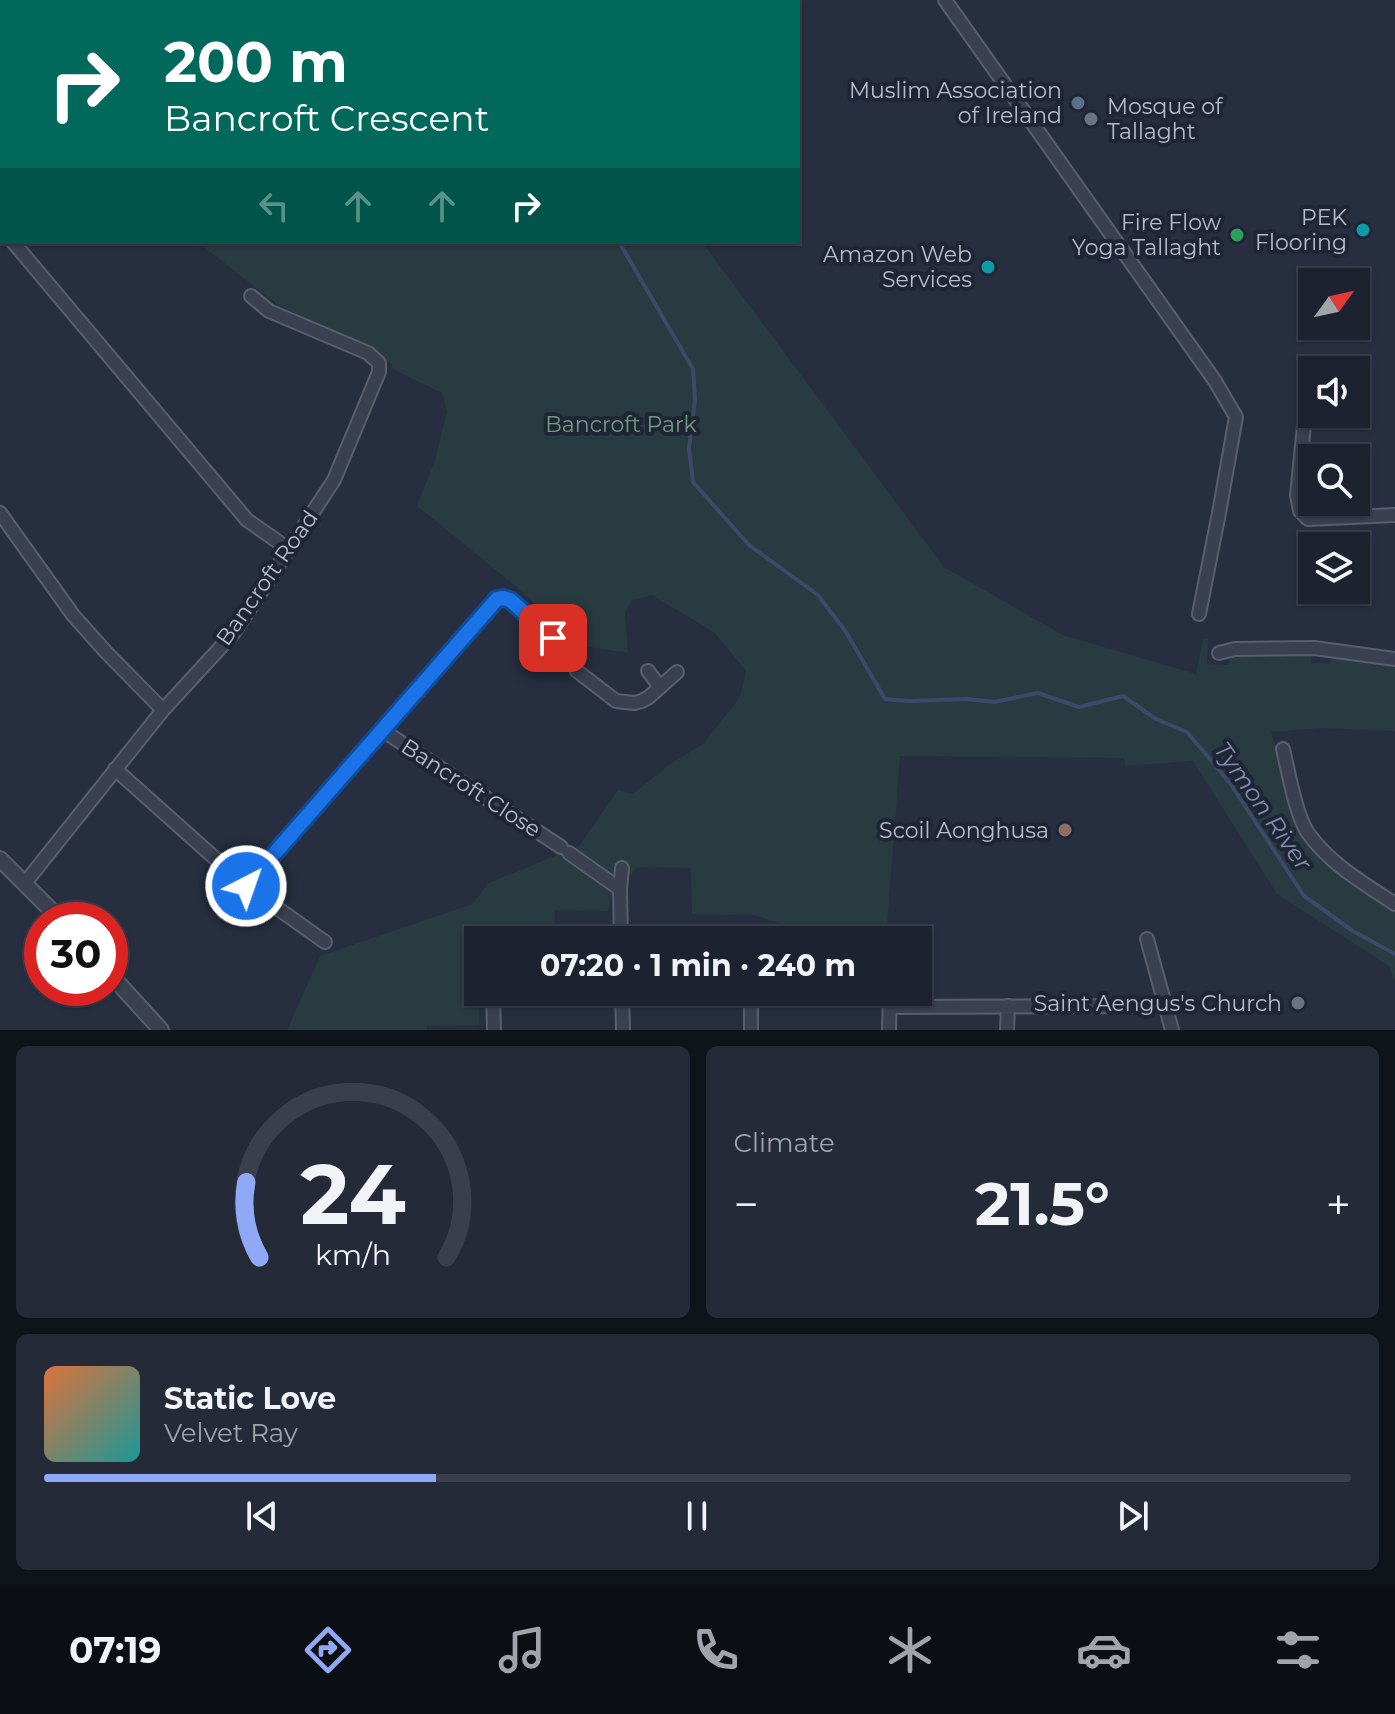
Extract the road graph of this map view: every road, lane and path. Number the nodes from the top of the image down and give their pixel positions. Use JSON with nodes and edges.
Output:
{"nodes":[{"id":1,"x":945,"y":0,"type":"edge"},
{"id":2,"x":15,"y":244,"type":"edge"},
{"id":3,"x":251,"y":296,"type":"dead end"},
{"id":4,"x":1304,"y":428,"type":"edge"},
{"id":5,"x":0,"y":513,"type":"edge"},
{"id":6,"x":1395,"y":515,"type":"edge"},
{"id":7,"x":290,"y":550,"type":"junction"},
{"id":8,"x":1199,"y":614,"type":"dead end"},
{"id":9,"x":1219,"y":653,"type":"dead end"},
{"id":10,"x":1395,"y":659,"type":"edge"},
{"id":11,"x":648,"y":671,"type":"dead end"},
{"id":12,"x":677,"y":672,"type":"dead end"},
{"id":13,"x":660,"y":687,"type":"junction"},
{"id":14,"x":163,"y":710,"type":"junction"},
{"id":15,"x":382,"y":730,"type":"junction"},
{"id":16,"x":1283,"y":749,"type":"dead end"},
{"id":17,"x":115,"y":769,"type":"junction"},
{"id":18,"x":0,"y":859,"type":"edge"},
{"id":19,"x":622,"y":868,"type":"dead end"},
{"id":20,"x":25,"y":883,"type":"junction"},
{"id":21,"x":246,"y":886,"type":"junction"},
{"id":22,"x":620,"y":889,"type":"junction"},
{"id":23,"x":1394,"y":899,"type":"edge"},
{"id":24,"x":43,"y":902,"type":"edge"},
{"id":25,"x":621,"y":926,"type":"edge"},
{"id":26,"x":1147,"y":939,"type":"dead end"},
{"id":27,"x":325,"y":942,"type":"dead end"},
{"id":28,"x":128,"y":994,"type":"edge"},
{"id":29,"x":1164,"y":1003,"type":"junction"},
{"id":30,"x":493,"y":1006,"type":"edge"},
{"id":31,"x":622,"y":1006,"type":"edge"},
{"id":32,"x":751,"y":1006,"type":"edge"},
{"id":33,"x":1008,"y":1006,"type":"junction"},
{"id":34,"x":889,"y":1007,"type":"joint"},
{"id":35,"x":161,"y":1030,"type":"edge"},
{"id":36,"x":494,"y":1030,"type":"edge"},
{"id":37,"x":623,"y":1030,"type":"edge"},
{"id":38,"x":751,"y":1030,"type":"edge"},
{"id":39,"x":889,"y":1030,"type":"edge"},
{"id":40,"x":1007,"y":1030,"type":"edge"},
{"id":41,"x":1172,"y":1030,"type":"edge"}],
"edges":[{"from":1,"to":8,"type":"street"},
{"from":2,"to":7,"type":"street"},
{"from":3,"to":7,"type":"street","name":"Bancroft Road"},
{"from":4,"to":6,"type":"street"},
{"from":5,"to":14,"type":"street"},
{"from":7,"to":14,"type":"street","name":"Bancroft Road"},
{"from":9,"to":10,"type":"street"},
{"from":11,"to":13,"type":"street"},
{"from":12,"to":13,"type":"street"},
{"from":13,"to":15,"type":"street"},
{"from":14,"to":17,"type":"street","name":"Bancroft Road"},
{"from":15,"to":21,"type":"street"},
{"from":15,"to":22,"type":"street","name":"Bancroft Close"},
{"from":16,"to":23,"type":"street"},
{"from":17,"to":20,"type":"street","name":"Bancroft Road"},
{"from":17,"to":21,"type":"street"},
{"from":18,"to":20,"type":"street"},
{"from":19,"to":22,"type":"street"},
{"from":20,"to":24,"type":"street"},
{"from":21,"to":27,"type":"street"},
{"from":22,"to":25,"type":"street"},
{"from":26,"to":29,"type":"street"},
{"from":28,"to":35,"type":"street"},
{"from":29,"to":33,"type":"street"},
{"from":29,"to":41,"type":"street"},
{"from":30,"to":36,"type":"street"},
{"from":31,"to":37,"type":"street"},
{"from":32,"to":38,"type":"street"},
{"from":33,"to":34,"type":"street"},
{"from":33,"to":40,"type":"street"},
{"from":34,"to":39,"type":"street"}]}
